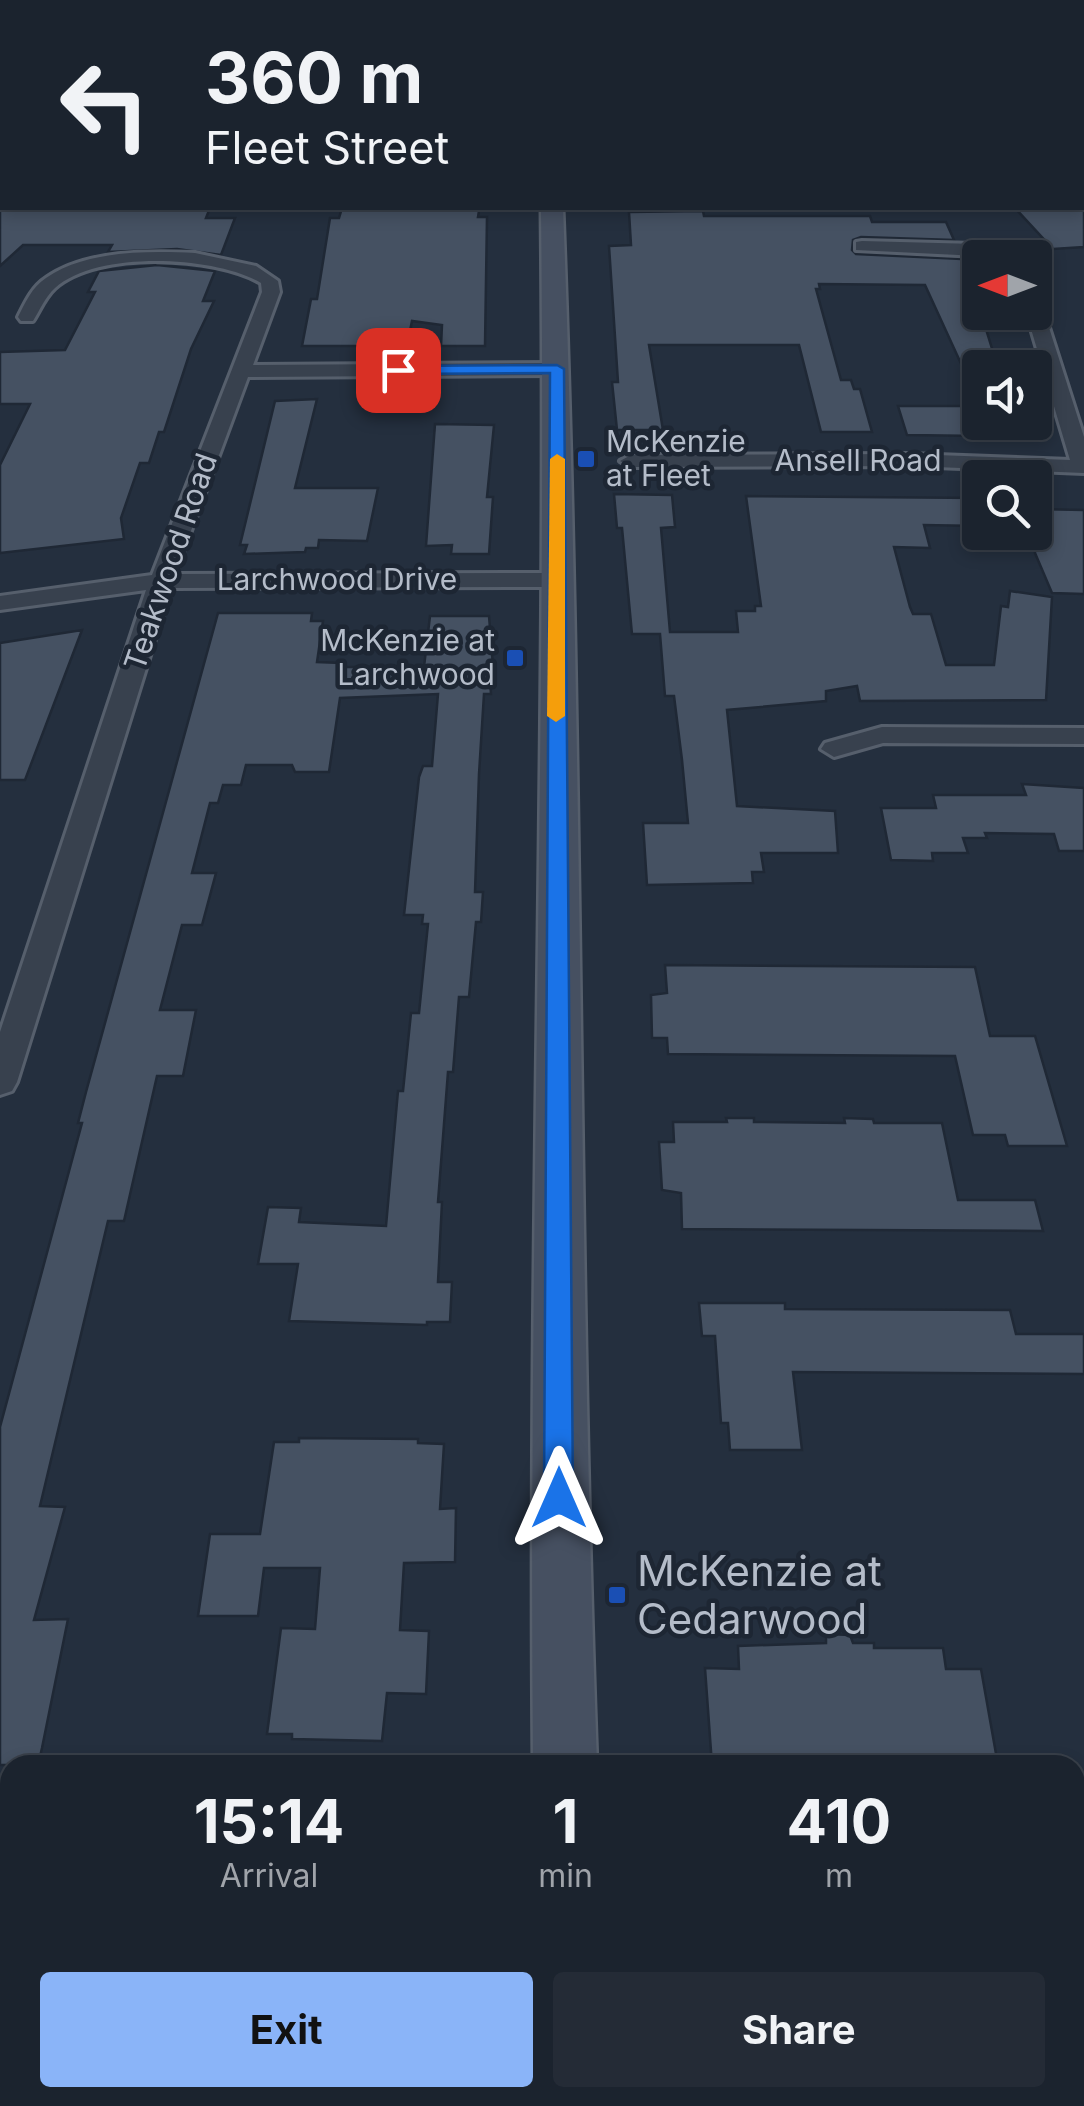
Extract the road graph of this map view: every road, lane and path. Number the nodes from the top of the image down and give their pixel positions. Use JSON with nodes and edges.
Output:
{"nodes":[{"id":1,"x":552,"y":210,"type":"edge"},
{"id":2,"x":862,"y":246,"type":"dead end"},
{"id":3,"x":962,"y":250,"type":"edge"},
{"id":4,"x":27,"y":317,"type":"dead end"},
{"id":5,"x":1041,"y":330,"type":"edge"},
{"id":6,"x":557,"y":369,"type":"junction"},
{"id":7,"x":240,"y":371,"type":"junction"},
{"id":8,"x":631,"y":461,"type":"dead end"},
{"id":9,"x":1083,"y":467,"type":"edge"},
{"id":10,"x":555,"y":580,"type":"junction"},
{"id":11,"x":161,"y":581,"type":"junction"},
{"id":12,"x":0,"y":603,"type":"edge"},
{"id":13,"x":1084,"y":736,"type":"edge"},
{"id":14,"x":834,"y":749,"type":"dead end"},
{"id":15,"x":0,"y":1082,"type":"edge"},
{"id":16,"x":565,"y":1755,"type":"edge"}],
"edges":[{"from":1,"to":6,"type":"main road"},
{"from":2,"to":3,"type":"street"},
{"from":4,"to":7,"type":"street","name":"Teakwood Road"},
{"from":5,"to":9,"type":"street"},
{"from":6,"to":7,"type":"street"},
{"from":6,"to":10,"type":"main road"},
{"from":7,"to":11,"type":"street","name":"Teakwood Road"},
{"from":8,"to":9,"type":"street","name":"Ansell Road"},
{"from":10,"to":11,"type":"street","name":"Larchwood Drive"},
{"from":10,"to":16,"type":"main road"},
{"from":11,"to":12,"type":"street","name":"Larchwood Drive"},
{"from":11,"to":15,"type":"street","name":"Teakwood Road"},
{"from":13,"to":14,"type":"street"}]}
